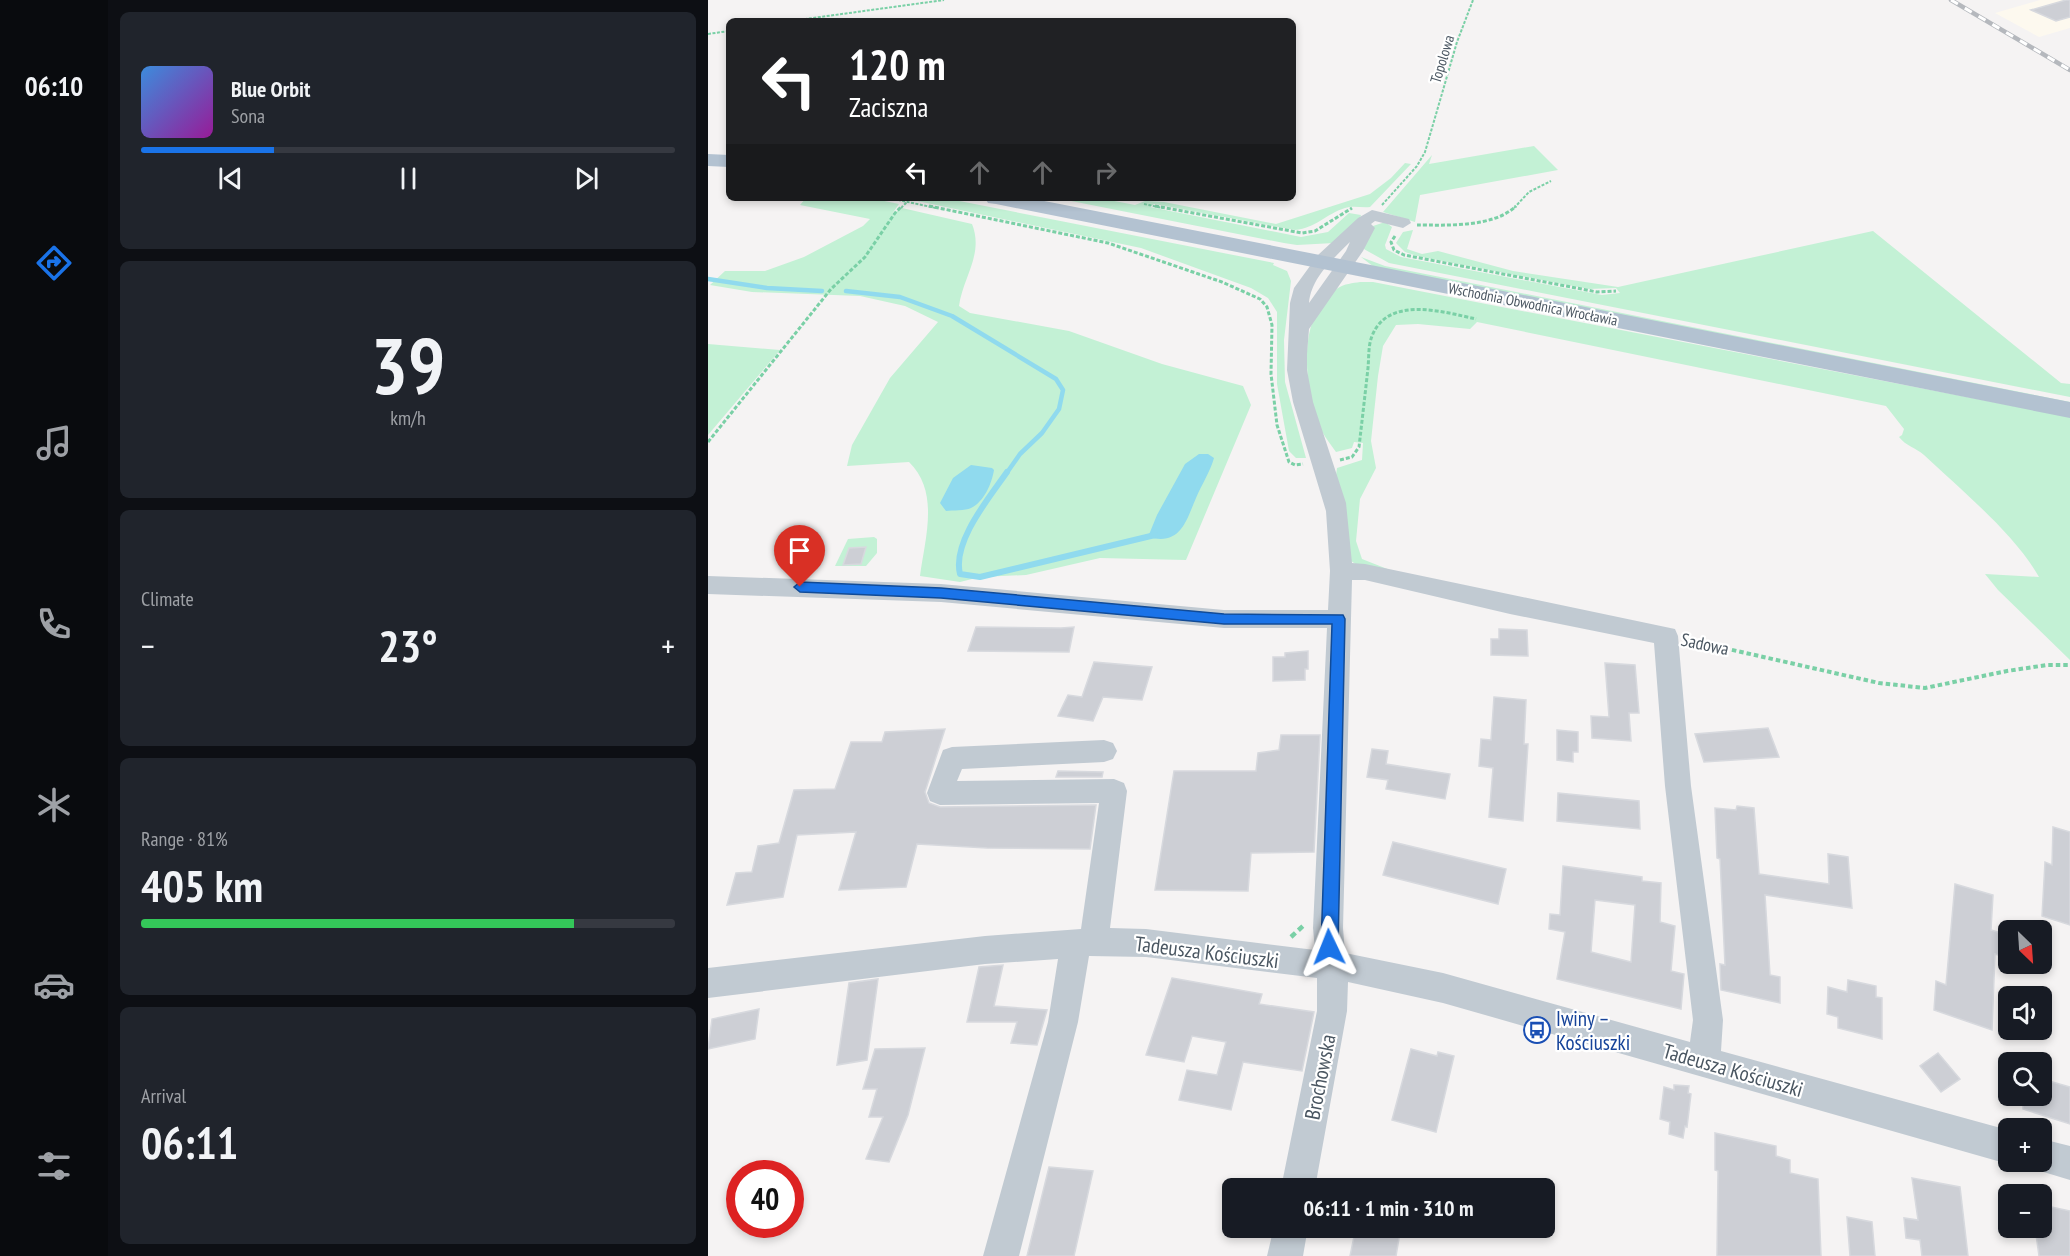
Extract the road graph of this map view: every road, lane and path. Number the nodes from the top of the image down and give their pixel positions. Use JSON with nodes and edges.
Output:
{"nodes":[{"id":1,"x":944,"y":0,"type":"edge"},
{"id":2,"x":1473,"y":0,"type":"edge"},
{"id":3,"x":812,"y":18,"type":"edge"},
{"id":4,"x":726,"y":31,"type":"edge"},
{"id":5,"x":708,"y":34,"type":"edge"},
{"id":6,"x":708,"y":160,"type":"edge"},
{"id":7,"x":726,"y":161,"type":"edge"},
{"id":8,"x":1551,"y":181,"type":"dead end"},
{"id":9,"x":902,"y":201,"type":"edge"},
{"id":10,"x":1011,"y":201,"type":"edge"},
{"id":11,"x":907,"y":202,"type":"junction"},
{"id":12,"x":1144,"y":204,"type":"dead end"},
{"id":13,"x":1372,"y":214,"type":"junction"},
{"id":14,"x":1328,"y":220,"type":"dead end"},
{"id":15,"x":1409,"y":224,"type":"joint"},
{"id":16,"x":1393,"y":240,"type":"dead end"},
{"id":17,"x":1334,"y":264,"type":"junction"},
{"id":18,"x":1616,"y":291,"type":"dead end"},
{"id":19,"x":1476,"y":319,"type":"dead end"},
{"id":20,"x":2070,"y":410,"type":"edge"},
{"id":21,"x":1282,"y":441,"type":"dead end"},
{"id":22,"x":708,"y":442,"type":"edge"},
{"id":23,"x":1324,"y":462,"type":"junction"},
{"id":24,"x":1341,"y":571,"type":"junction"},
{"id":25,"x":708,"y":585,"type":"edge"},
{"id":26,"x":1339,"y":619,"type":"junction"},
{"id":27,"x":1666,"y":636,"type":"junction"},
{"id":28,"x":2070,"y":665,"type":"edge"},
{"id":29,"x":1104,"y":751,"type":"dead end"},
{"id":30,"x":1085,"y":942,"type":"junction"},
{"id":31,"x":1330,"y":965,"type":"junction"},
{"id":32,"x":708,"y":983,"type":"edge"},
{"id":33,"x":1704,"y":1062,"type":"junction"},
{"id":34,"x":1998,"y":1144,"type":"edge"},
{"id":35,"x":2052,"y":1158,"type":"edge"},
{"id":36,"x":2070,"y":1163,"type":"edge"},
{"id":37,"x":1300,"y":1178,"type":"edge"},
{"id":38,"x":1289,"y":1238,"type":"edge"},
{"id":39,"x":1001,"y":1256,"type":"edge"},
{"id":40,"x":1285,"y":1256,"type":"edge"}],
"edges":[{"from":1,"to":3,"type":"path"},
{"from":2,"to":13,"type":"path","name":"Topolowa"},
{"from":4,"to":5,"type":"path"},
{"from":6,"to":7,"type":"main road"},
{"from":8,"to":15,"type":"path"},
{"from":9,"to":11,"type":"path"},
{"from":10,"to":17,"type":"main road","name":"Wschodnia Obwodnica Wrocławia"},
{"from":11,"to":21,"type":"path"},
{"from":11,"to":22,"type":"path"},
{"from":12,"to":14,"type":"path"},
{"from":13,"to":15,"type":"street"},
{"from":13,"to":17,"type":"street"},
{"from":16,"to":18,"type":"path"},
{"from":17,"to":20,"type":"main road","name":"Wschodnia Obwodnica Wrocławia"},
{"from":17,"to":23,"type":"street","name":"Brochowska"},
{"from":19,"to":23,"type":"path"},
{"from":23,"to":24,"type":"street","name":"Brochowska"},
{"from":24,"to":26,"type":"street","name":"Brochowska"},
{"from":24,"to":27,"type":"street","name":"Sadowa"},
{"from":25,"to":26,"type":"street"},
{"from":26,"to":31,"type":"street","name":"Brochowska"},
{"from":27,"to":28,"type":"path","name":"Sadowa"},
{"from":27,"to":33,"type":"street"},
{"from":29,"to":30,"type":"street"},
{"from":30,"to":31,"type":"street","name":"Tadeusza Kościuszki"},
{"from":30,"to":32,"type":"street","name":"Tadeusza Kościuszki"},
{"from":30,"to":39,"type":"street"},
{"from":31,"to":33,"type":"street","name":"Tadeusza Kościuszki"},
{"from":31,"to":37,"type":"street","name":"Brochowska"},
{"from":33,"to":34,"type":"street","name":"Tadeusza Kościuszki"},
{"from":35,"to":36,"type":"street"},
{"from":38,"to":40,"type":"street"}]}
